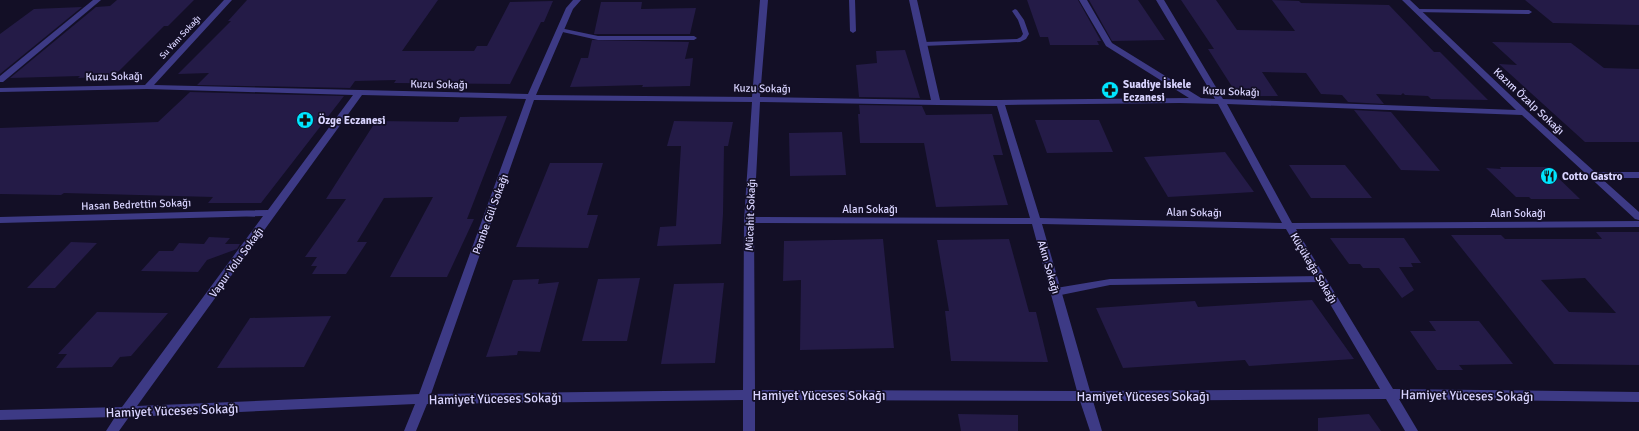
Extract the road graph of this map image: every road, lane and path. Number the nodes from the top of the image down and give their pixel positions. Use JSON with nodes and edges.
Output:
{"nodes":[{"id":1,"x":97,"y":0,"type":"edge"},
{"id":2,"x":228,"y":0,"type":"edge"},
{"id":3,"x":577,"y":0,"type":"edge"},
{"id":4,"x":764,"y":0,"type":"edge"},
{"id":5,"x":852,"y":0,"type":"edge"},
{"id":6,"x":913,"y":0,"type":"edge"},
{"id":7,"x":1083,"y":0,"type":"edge"},
{"id":8,"x":1160,"y":0,"type":"edge"},
{"id":9,"x":1406,"y":0,"type":"edge"},
{"id":10,"x":1015,"y":11,"type":"dead end"},
{"id":11,"x":1417,"y":11,"type":"junction"},
{"id":12,"x":1529,"y":12,"type":"dead end"},
{"id":13,"x":560,"y":30,"type":"junction"},
{"id":14,"x":854,"y":31,"type":"dead end"},
{"id":15,"x":694,"y":38,"type":"dead end"},
{"id":16,"x":923,"y":44,"type":"junction"},
{"id":17,"x":0,"y":80,"type":"edge"},
{"id":18,"x":147,"y":87,"type":"junction"},
{"id":19,"x":0,"y":90,"type":"edge"},
{"id":20,"x":359,"y":93,"type":"junction"},
{"id":21,"x":531,"y":97,"type":"junction"},
{"id":22,"x":756,"y":99,"type":"junction"},
{"id":23,"x":1200,"y":101,"type":"junction"},
{"id":24,"x":936,"y":102,"type":"junction"},
{"id":25,"x":1221,"y":102,"type":"junction"},
{"id":26,"x":1000,"y":103,"type":"junction"},
{"id":27,"x":1524,"y":113,"type":"junction"},
{"id":28,"x":1594,"y":175,"type":"junction"},
{"id":29,"x":1639,"y":176,"type":"edge"},
{"id":30,"x":272,"y":213,"type":"junction"},
{"id":31,"x":1639,"y":218,"type":"edge"},
{"id":32,"x":0,"y":220,"type":"edge"},
{"id":33,"x":749,"y":220,"type":"junction"},
{"id":34,"x":1036,"y":221,"type":"junction"},
{"id":35,"x":1639,"y":224,"type":"edge"},
{"id":36,"x":1289,"y":226,"type":"junction"},
{"id":37,"x":1321,"y":279,"type":"junction"},
{"id":38,"x":1056,"y":292,"type":"junction"},
{"id":39,"x":1389,"y":394,"type":"junction"},
{"id":40,"x":750,"y":395,"type":"junction"},
{"id":41,"x":1085,"y":396,"type":"junction"},
{"id":42,"x":1639,"y":397,"type":"edge"},
{"id":43,"x":423,"y":399,"type":"junction"},
{"id":44,"x":125,"y":412,"type":"junction"},
{"id":45,"x":0,"y":415,"type":"edge"},
{"id":46,"x":112,"y":431,"type":"edge"},
{"id":47,"x":410,"y":431,"type":"edge"},
{"id":48,"x":749,"y":431,"type":"edge"},
{"id":49,"x":1096,"y":431,"type":"edge"},
{"id":50,"x":1412,"y":431,"type":"edge"}],
"edges":[{"from":1,"to":17,"type":"street"},
{"from":2,"to":18,"type":"street","name":"Su Yanı Sokağı"},
{"from":3,"to":13,"type":"street","name":"Pembe Gül Sokağı"},
{"from":4,"to":22,"type":"street","name":"Mücahit Sokağı"},
{"from":5,"to":14,"type":"lane"},
{"from":6,"to":16,"type":"street"},
{"from":7,"to":23,"type":"street"},
{"from":8,"to":25,"type":"street","name":"Küçükağa Sokağı"},
{"from":9,"to":11,"type":"street","name":"Kazım Özalp Sokağı"},
{"from":10,"to":16,"type":"lane"},
{"from":11,"to":12,"type":"lane"},
{"from":11,"to":27,"type":"street","name":"Kazım Özalp Sokağı"},
{"from":13,"to":15,"type":"lane"},
{"from":13,"to":21,"type":"street","name":"Pembe Gül Sokağı"},
{"from":16,"to":24,"type":"street"},
{"from":18,"to":19,"type":"street","name":"Kuzu Sokağı"},
{"from":18,"to":20,"type":"street","name":"Kuzu Sokağı"},
{"from":20,"to":21,"type":"street","name":"Kuzu Sokağı"},
{"from":20,"to":30,"type":"street","name":"Vapur Yolu Sokağı"},
{"from":21,"to":22,"type":"street","name":"Kuzu Sokağı"},
{"from":21,"to":43,"type":"street","name":"Pembe Gül Sokağı"},
{"from":22,"to":24,"type":"street","name":"Kuzu Sokağı"},
{"from":22,"to":33,"type":"street","name":"Mücahit Sokağı"},
{"from":23,"to":25,"type":"street","name":"Kuzu Sokağı"},
{"from":23,"to":26,"type":"street","name":"Kuzu Sokağı"},
{"from":24,"to":26,"type":"street","name":"Kuzu Sokağı"},
{"from":25,"to":27,"type":"street","name":"Kuzu Sokağı"},
{"from":25,"to":36,"type":"street","name":"Küçükağa Sokağı"},
{"from":26,"to":34,"type":"street","name":"Akın Sokağı"},
{"from":27,"to":28,"type":"street","name":"Kazım Özalp Sokağı"},
{"from":28,"to":29,"type":"street"},
{"from":28,"to":31,"type":"street","name":"Kazım Özalp Sokağı"},
{"from":30,"to":32,"type":"street","name":"Hasan Bedrettin Sokağı"},
{"from":30,"to":44,"type":"street","name":"Vapur Yolu Sokağı"},
{"from":33,"to":34,"type":"street","name":"Alan Sokağı"},
{"from":33,"to":40,"type":"street","name":"Mücahit Sokağı"},
{"from":34,"to":36,"type":"street","name":"Alan Sokağı"},
{"from":34,"to":38,"type":"street","name":"Akın Sokağı"},
{"from":35,"to":36,"type":"street","name":"Alan Sokağı"},
{"from":36,"to":37,"type":"street","name":"Küçükağa Sokağı"},
{"from":37,"to":38,"type":"lane"},
{"from":37,"to":39,"type":"street","name":"Küçükağa Sokağı"},
{"from":38,"to":41,"type":"street","name":"Akın Sokağı"},
{"from":39,"to":41,"type":"street","name":"Hamiyet Yüceses Sokağı"},
{"from":39,"to":42,"type":"street","name":"Hamiyet Yüceses Sokağı"},
{"from":39,"to":50,"type":"street","name":"Küçükağa Sokağı"},
{"from":40,"to":41,"type":"street","name":"Hamiyet Yüceses Sokağı"},
{"from":40,"to":43,"type":"street","name":"Hamiyet Yüceses Sokağı"},
{"from":40,"to":48,"type":"street","name":"Mücahit Sokağı"},
{"from":41,"to":49,"type":"street","name":"Akın Sokağı"},
{"from":43,"to":44,"type":"street","name":"Hamiyet Yüceses Sokağı"},
{"from":43,"to":47,"type":"street","name":"Pembe Gül Sokağı"},
{"from":44,"to":45,"type":"street","name":"Hamiyet Yüceses Sokağı"},
{"from":44,"to":46,"type":"street","name":"Vapur Yolu Sokağı"}]}
